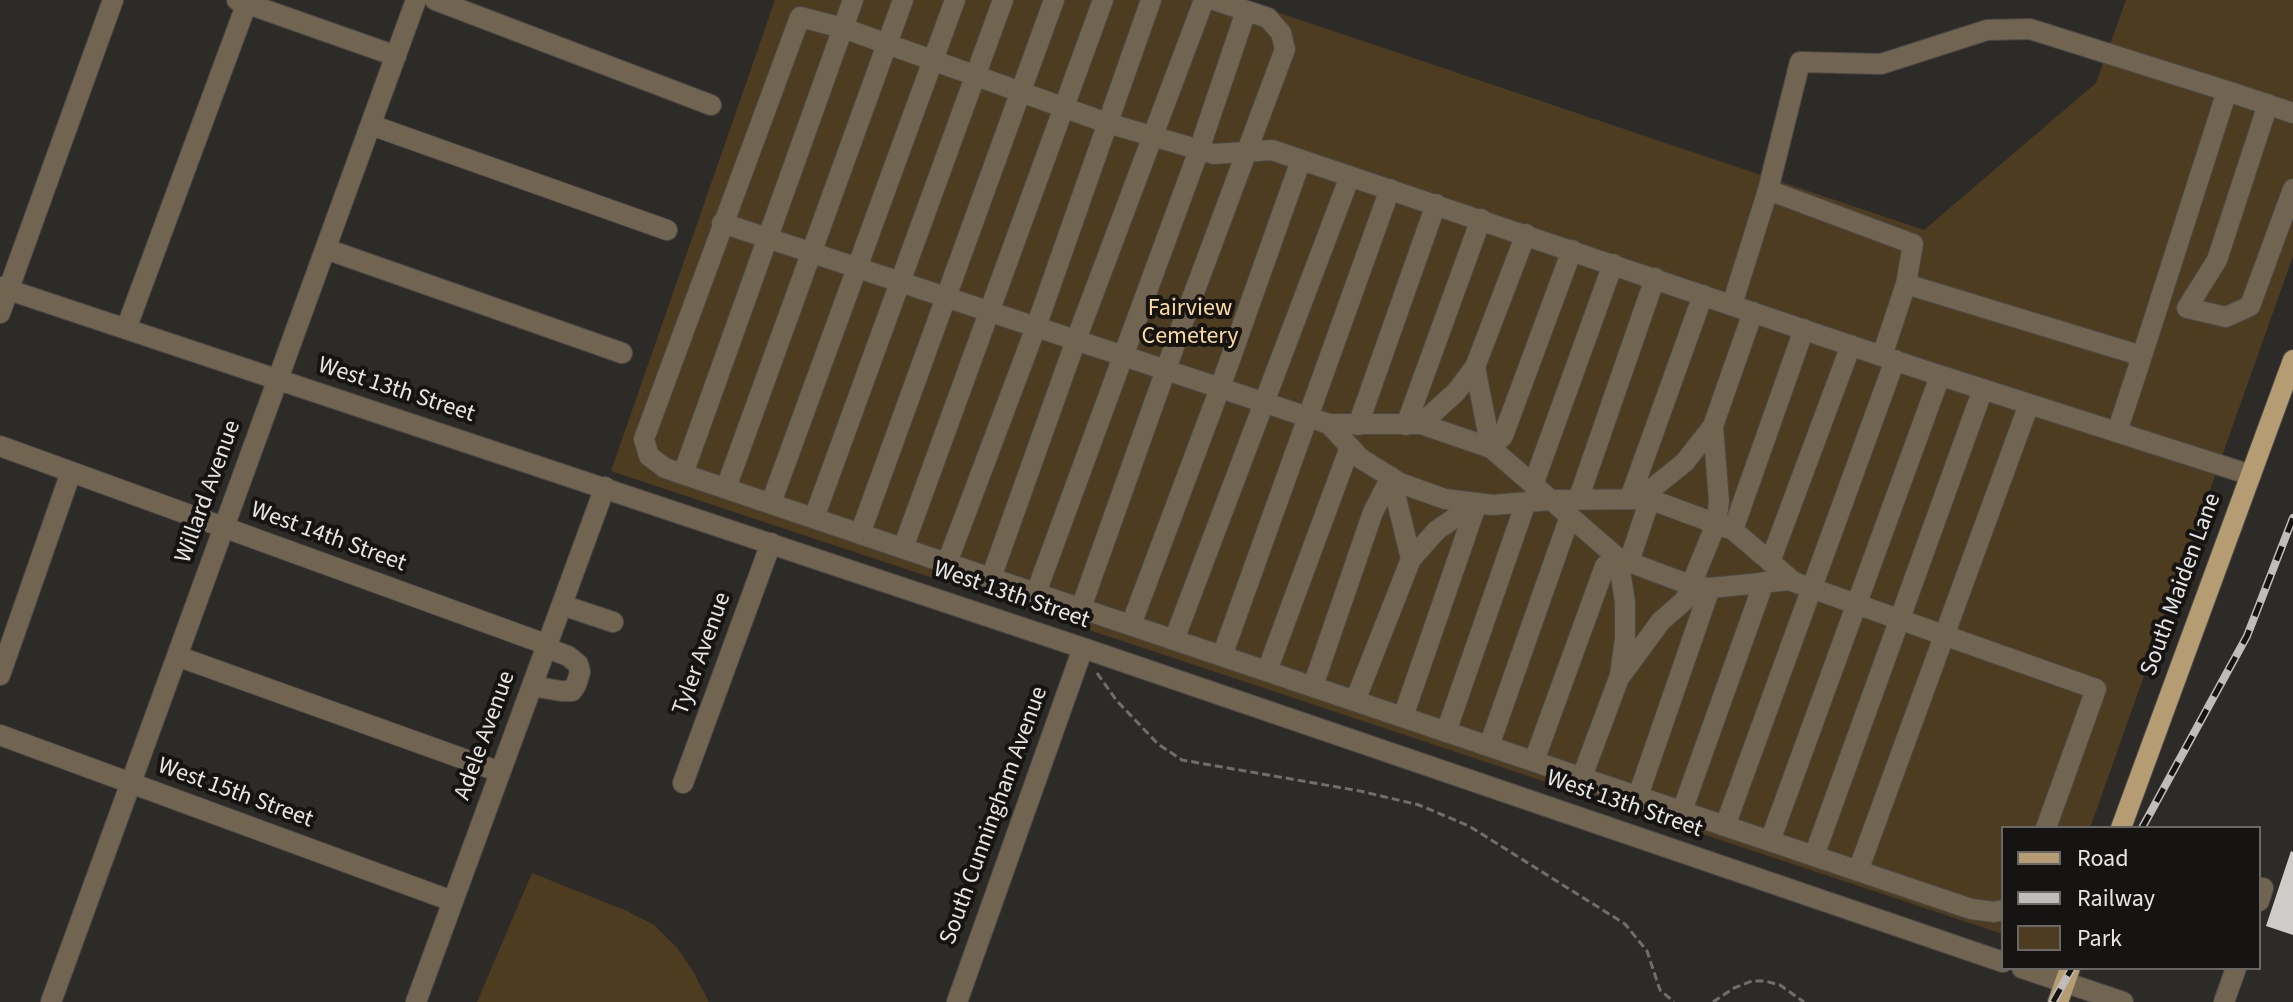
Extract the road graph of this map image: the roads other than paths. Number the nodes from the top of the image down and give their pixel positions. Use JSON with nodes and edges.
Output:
{"nodes":[{"id":1,"x":113,"y":0,"type":"edge"},
{"id":2,"x":416,"y":0,"type":"edge"},
{"id":3,"x":435,"y":0,"type":"edge"},
{"id":4,"x":853,"y":0,"type":"edge"},
{"id":5,"x":903,"y":0,"type":"edge"},
{"id":6,"x":955,"y":0,"type":"edge"},
{"id":7,"x":1003,"y":0,"type":"edge"},
{"id":8,"x":1054,"y":0,"type":"edge"},
{"id":9,"x":1103,"y":0,"type":"edge"},
{"id":10,"x":1151,"y":0,"type":"edge"},
{"id":11,"x":1204,"y":0,"type":"edge"},
{"id":12,"x":1214,"y":0,"type":"edge"},
{"id":13,"x":244,"y":1,"type":"edge"},
{"id":14,"x":802,"y":8,"type":"edge"},
{"id":15,"x":1246,"y":11,"type":"junction"},
{"id":16,"x":843,"y":28,"type":"junction"},
{"id":17,"x":889,"y":44,"type":"junction"},
{"id":18,"x":396,"y":56,"type":"junction"},
{"id":19,"x":933,"y":61,"type":"junction"},
{"id":20,"x":975,"y":77,"type":"junction"},
{"id":21,"x":2227,"y":91,"type":"junction"},
{"id":22,"x":1022,"y":92,"type":"junction"},
{"id":23,"x":2268,"y":104,"type":"junction"},
{"id":24,"x":711,"y":105,"type":"dead end"},
{"id":25,"x":1064,"y":106,"type":"junction"},
{"id":26,"x":2293,"y":113,"type":"edge"},
{"id":27,"x":1107,"y":123,"type":"junction"},
{"id":28,"x":371,"y":125,"type":"junction"},
{"id":29,"x":1154,"y":136,"type":"junction"},
{"id":30,"x":1199,"y":150,"type":"junction"},
{"id":31,"x":1245,"y":153,"type":"junction"},
{"id":32,"x":1301,"y":160,"type":"junction"},
{"id":33,"x":1350,"y":176,"type":"junction"},
{"id":34,"x":1390,"y":189,"type":"junction"},
{"id":35,"x":2293,"y":189,"type":"edge"},
{"id":36,"x":1768,"y":190,"type":"junction"},
{"id":37,"x":1436,"y":204,"type":"junction"},
{"id":38,"x":1481,"y":219,"type":"junction"},
{"id":39,"x":722,"y":223,"type":"junction"},
{"id":40,"x":667,"y":230,"type":"dead end"},
{"id":41,"x":1526,"y":234,"type":"junction"},
{"id":42,"x":768,"y":238,"type":"junction"},
{"id":43,"x":326,"y":249,"type":"junction"},
{"id":44,"x":1572,"y":250,"type":"junction"},
{"id":45,"x":812,"y":253,"type":"junction"},
{"id":46,"x":1613,"y":264,"type":"junction"},
{"id":47,"x":856,"y":268,"type":"junction"},
{"id":48,"x":1655,"y":278,"type":"junction"},
{"id":49,"x":901,"y":282,"type":"junction"},
{"id":50,"x":1906,"y":284,"type":"junction"},
{"id":51,"x":4,"y":288,"type":"edge"},
{"id":52,"x":1703,"y":295,"type":"junction"},
{"id":53,"x":2160,"y":296,"type":"junction"},
{"id":54,"x":948,"y":298,"type":"junction"},
{"id":55,"x":1732,"y":305,"type":"junction"},
{"id":56,"x":2187,"y":308,"type":"junction"},
{"id":57,"x":991,"y":312,"type":"junction"},
{"id":58,"x":1753,"y":312,"type":"junction"},
{"id":59,"x":0,"y":313,"type":"edge"},
{"id":60,"x":1036,"y":327,"type":"junction"},
{"id":61,"x":126,"y":329,"type":"junction"},
{"id":62,"x":1804,"y":329,"type":"junction"},
{"id":63,"x":1076,"y":340,"type":"junction"},
{"id":64,"x":1851,"y":345,"type":"junction"},
{"id":65,"x":622,"y":353,"type":"dead end"},
{"id":66,"x":1123,"y":356,"type":"junction"},
{"id":67,"x":2142,"y":356,"type":"junction"},
{"id":68,"x":1889,"y":358,"type":"junction"},
{"id":69,"x":2293,"y":360,"type":"edge"},
{"id":70,"x":1475,"y":367,"type":"junction"},
{"id":71,"x":1166,"y":370,"type":"junction"},
{"id":72,"x":1940,"y":376,"type":"junction"},
{"id":73,"x":278,"y":379,"type":"junction"},
{"id":74,"x":1220,"y":388,"type":"junction"},
{"id":75,"x":1983,"y":389,"type":"junction"},
{"id":76,"x":1266,"y":404,"type":"junction"},
{"id":77,"x":2029,"y":404,"type":"junction"},
{"id":78,"x":1319,"y":421,"type":"junction"},
{"id":79,"x":1358,"y":425,"type":"junction"},
{"id":80,"x":1413,"y":425,"type":"junction"},
{"id":81,"x":1713,"y":426,"type":"junction"},
{"id":82,"x":2117,"y":432,"type":"junction"},
{"id":83,"x":0,"y":446,"type":"edge"},
{"id":84,"x":1350,"y":447,"type":"junction"},
{"id":85,"x":1491,"y":448,"type":"junction"},
{"id":86,"x":71,"y":472,"type":"junction"},
{"id":87,"x":683,"y":474,"type":"junction"},
{"id":88,"x":2251,"y":475,"type":"junction"},
{"id":89,"x":1391,"y":477,"type":"junction"},
{"id":90,"x":605,"y":487,"type":"junction"},
{"id":91,"x":726,"y":488,"type":"junction"},
{"id":92,"x":1530,"y":494,"type":"junction"},
{"id":93,"x":1639,"y":499,"type":"junction"},
{"id":94,"x":771,"y":503,"type":"junction"},
{"id":95,"x":1477,"y":503,"type":"junction"},
{"id":96,"x":1574,"y":508,"type":"junction"},
{"id":97,"x":814,"y":518,"type":"junction"},
{"id":98,"x":223,"y":527,"type":"junction"},
{"id":99,"x":1724,"y":527,"type":"junction"},
{"id":100,"x":860,"y":534,"type":"junction"},
{"id":101,"x":771,"y":543,"type":"junction"},
{"id":102,"x":903,"y":548,"type":"junction"},
{"id":103,"x":1411,"y":559,"type":"junction"},
{"id":104,"x":1623,"y":560,"type":"junction"},
{"id":105,"x":1770,"y":562,"type":"junction"},
{"id":106,"x":947,"y":563,"type":"junction"},
{"id":107,"x":991,"y":578,"type":"junction"},
{"id":108,"x":1791,"y":580,"type":"junction"},
{"id":109,"x":1764,"y":582,"type":"junction"},
{"id":110,"x":1701,"y":587,"type":"junction"},
{"id":111,"x":1813,"y":589,"type":"junction"},
{"id":112,"x":1036,"y":593,"type":"junction"},
{"id":113,"x":1856,"y":604,"type":"junction"},
{"id":114,"x":562,"y":605,"type":"junction"},
{"id":115,"x":1081,"y":608,"type":"junction"},
{"id":116,"x":1899,"y":619,"type":"junction"},
{"id":117,"x":613,"y":622,"type":"dead end"},
{"id":118,"x":1131,"y":625,"type":"junction"},
{"id":119,"x":1943,"y":635,"type":"junction"},
{"id":120,"x":1174,"y":640,"type":"junction"},
{"id":121,"x":547,"y":646,"type":"junction"},
{"id":122,"x":1081,"y":652,"type":"junction"},
{"id":123,"x":177,"y":656,"type":"junction"},
{"id":124,"x":1222,"y":656,"type":"junction"},
{"id":125,"x":1267,"y":671,"type":"junction"},
{"id":126,"x":0,"y":675,"type":"edge"},
{"id":127,"x":1619,"y":678,"type":"junction"},
{"id":128,"x":532,"y":686,"type":"junction"},
{"id":129,"x":1313,"y":686,"type":"junction"},
{"id":130,"x":1355,"y":701,"type":"junction"},
{"id":131,"x":1403,"y":717,"type":"junction"},
{"id":132,"x":1446,"y":732,"type":"junction"},
{"id":133,"x":0,"y":735,"type":"edge"},
{"id":134,"x":1489,"y":746,"type":"junction"},
{"id":135,"x":1534,"y":761,"type":"junction"},
{"id":136,"x":500,"y":772,"type":"junction"},
{"id":137,"x":1582,"y":777,"type":"junction"},
{"id":138,"x":130,"y":783,"type":"junction"},
{"id":139,"x":683,"y":783,"type":"dead end"},
{"id":140,"x":1638,"y":796,"type":"junction"},
{"id":141,"x":1682,"y":811,"type":"junction"},
{"id":142,"x":1725,"y":826,"type":"junction"},
{"id":143,"x":2047,"y":826,"type":"edge"},
{"id":144,"x":2122,"y":826,"type":"edge"},
{"id":145,"x":1770,"y":841,"type":"junction"},
{"id":146,"x":1814,"y":856,"type":"junction"},
{"id":147,"x":1858,"y":871,"type":"junction"},
{"id":148,"x":452,"y":901,"type":"junction"},
{"id":149,"x":2001,"y":910,"type":"edge"},
{"id":150,"x":2001,"y":961,"type":"edge"},
{"id":151,"x":2035,"y":970,"type":"edge"},
{"id":152,"x":2235,"y":970,"type":"edge"},
{"id":153,"x":2068,"y":975,"type":"edge"},
{"id":154,"x":51,"y":1002,"type":"edge"},
{"id":155,"x":416,"y":1002,"type":"edge"},
{"id":156,"x":957,"y":1002,"type":"edge"},
{"id":157,"x":2058,"y":1002,"type":"edge"},
{"id":158,"x":2123,"y":1002,"type":"edge"},
{"id":159,"x":2224,"y":1002,"type":"edge"}],
"edges":[{"from":1,"to":51,"type":"street"},
{"from":2,"to":18,"type":"street","name":"Willard Avenue"},
{"from":3,"to":24,"type":"street"},
{"from":4,"to":16,"type":"street"},
{"from":5,"to":17,"type":"street"},
{"from":6,"to":19,"type":"street"},
{"from":7,"to":20,"type":"street"},
{"from":8,"to":22,"type":"street"},
{"from":9,"to":25,"type":"street"},
{"from":10,"to":27,"type":"street"},
{"from":11,"to":29,"type":"street"},
{"from":12,"to":15,"type":"street"},
{"from":13,"to":18,"type":"street"},
{"from":13,"to":61,"type":"street"},
{"from":14,"to":16,"type":"street"},
{"from":14,"to":39,"type":"street"},
{"from":15,"to":30,"type":"street"},
{"from":15,"to":31,"type":"street"},
{"from":16,"to":17,"type":"street"},
{"from":16,"to":42,"type":"street"},
{"from":17,"to":19,"type":"street"},
{"from":17,"to":45,"type":"street"},
{"from":18,"to":28,"type":"street","name":"Willard Avenue"},
{"from":19,"to":20,"type":"street"},
{"from":19,"to":47,"type":"street"},
{"from":20,"to":22,"type":"street"},
{"from":20,"to":49,"type":"street"},
{"from":21,"to":23,"type":"street"},
{"from":21,"to":36,"type":"street"},
{"from":21,"to":53,"type":"street"},
{"from":22,"to":25,"type":"street"},
{"from":22,"to":54,"type":"street"},
{"from":23,"to":26,"type":"street"},
{"from":23,"to":56,"type":"street"},
{"from":25,"to":27,"type":"street"},
{"from":25,"to":57,"type":"street"},
{"from":27,"to":29,"type":"street"},
{"from":27,"to":60,"type":"street"},
{"from":28,"to":40,"type":"street"},
{"from":28,"to":43,"type":"street","name":"Willard Avenue"},
{"from":29,"to":30,"type":"street"},
{"from":29,"to":63,"type":"street"},
{"from":30,"to":31,"type":"street"},
{"from":30,"to":66,"type":"street"},
{"from":31,"to":32,"type":"street"},
{"from":31,"to":71,"type":"street"},
{"from":32,"to":33,"type":"street"},
{"from":32,"to":74,"type":"street"},
{"from":33,"to":34,"type":"street"},
{"from":33,"to":76,"type":"street"},
{"from":34,"to":37,"type":"street"},
{"from":34,"to":78,"type":"street"},
{"from":35,"to":56,"type":"street"},
{"from":36,"to":50,"type":"street"},
{"from":36,"to":55,"type":"street"},
{"from":37,"to":38,"type":"street"},
{"from":37,"to":79,"type":"street"},
{"from":38,"to":41,"type":"street"},
{"from":38,"to":80,"type":"street"},
{"from":39,"to":42,"type":"street"},
{"from":39,"to":87,"type":"street"},
{"from":41,"to":44,"type":"street"},
{"from":41,"to":70,"type":"street"},
{"from":42,"to":45,"type":"street"},
{"from":42,"to":87,"type":"street"},
{"from":43,"to":65,"type":"street"},
{"from":43,"to":73,"type":"street","name":"Willard Avenue"},
{"from":44,"to":46,"type":"street"},
{"from":44,"to":85,"type":"street"},
{"from":45,"to":47,"type":"street"},
{"from":45,"to":91,"type":"street"},
{"from":46,"to":48,"type":"street"},
{"from":46,"to":92,"type":"street"},
{"from":47,"to":49,"type":"street"},
{"from":47,"to":94,"type":"street"},
{"from":48,"to":52,"type":"street"},
{"from":48,"to":96,"type":"street"},
{"from":49,"to":54,"type":"street"},
{"from":49,"to":97,"type":"street"},
{"from":50,"to":67,"type":"street"},
{"from":50,"to":68,"type":"street"},
{"from":51,"to":59,"type":"street"},
{"from":51,"to":61,"type":"street","name":"West 13th Street"},
{"from":52,"to":55,"type":"street"},
{"from":52,"to":93,"type":"street"},
{"from":53,"to":56,"type":"street"},
{"from":53,"to":67,"type":"street"},
{"from":54,"to":57,"type":"street"},
{"from":54,"to":100,"type":"street"},
{"from":55,"to":58,"type":"street"},
{"from":57,"to":60,"type":"street"},
{"from":57,"to":102,"type":"street"},
{"from":58,"to":62,"type":"street"},
{"from":58,"to":81,"type":"street"},
{"from":60,"to":63,"type":"street"},
{"from":60,"to":106,"type":"street"},
{"from":61,"to":73,"type":"street","name":"West 13th Street"},
{"from":62,"to":64,"type":"street"},
{"from":62,"to":99,"type":"street"},
{"from":63,"to":66,"type":"street"},
{"from":63,"to":107,"type":"street"},
{"from":64,"to":68,"type":"street"},
{"from":64,"to":105,"type":"street"},
{"from":66,"to":71,"type":"street"},
{"from":66,"to":112,"type":"street"},
{"from":67,"to":82,"type":"street"},
{"from":68,"to":72,"type":"street"},
{"from":68,"to":111,"type":"street"},
{"from":69,"to":88,"type":"main road","name":"South Maiden Lane"},
{"from":70,"to":80,"type":"street"},
{"from":70,"to":85,"type":"street"},
{"from":71,"to":74,"type":"street"},
{"from":71,"to":115,"type":"street"},
{"from":72,"to":75,"type":"street"},
{"from":72,"to":113,"type":"street"},
{"from":73,"to":90,"type":"street","name":"West 13th Street"},
{"from":73,"to":98,"type":"street","name":"Willard Avenue"},
{"from":74,"to":76,"type":"street"},
{"from":74,"to":118,"type":"street"},
{"from":75,"to":77,"type":"street"},
{"from":75,"to":116,"type":"street"},
{"from":76,"to":78,"type":"street"},
{"from":76,"to":120,"type":"street"},
{"from":77,"to":82,"type":"street"},
{"from":77,"to":119,"type":"street"},
{"from":78,"to":79,"type":"street"},
{"from":78,"to":84,"type":"street"},
{"from":78,"to":124,"type":"street"},
{"from":79,"to":80,"type":"street"},
{"from":80,"to":85,"type":"street"},
{"from":81,"to":93,"type":"street"},
{"from":81,"to":99,"type":"street"},
{"from":82,"to":88,"type":"street"},
{"from":83,"to":86,"type":"street","name":"West 14th Street"},
{"from":84,"to":89,"type":"street"},
{"from":84,"to":125,"type":"street"},
{"from":85,"to":92,"type":"street"},
{"from":86,"to":98,"type":"street","name":"West 14th Street"},
{"from":86,"to":126,"type":"street"},
{"from":87,"to":91,"type":"street"},
{"from":88,"to":144,"type":"main road","name":"South Maiden Lane"},
{"from":89,"to":95,"type":"street"},
{"from":89,"to":103,"type":"street"},
{"from":89,"to":129,"type":"street"},
{"from":90,"to":101,"type":"street","name":"West 13th Street"},
{"from":90,"to":114,"type":"street","name":"Adele Avenue"},
{"from":91,"to":94,"type":"street"},
{"from":92,"to":95,"type":"street"},
{"from":92,"to":96,"type":"street"},
{"from":92,"to":132,"type":"street"},
{"from":93,"to":96,"type":"street"},
{"from":93,"to":99,"type":"street"},
{"from":93,"to":104,"type":"street"},
{"from":94,"to":97,"type":"street"},
{"from":95,"to":103,"type":"street"},
{"from":95,"to":131,"type":"street"},
{"from":96,"to":104,"type":"street"},
{"from":96,"to":134,"type":"street"},
{"from":97,"to":100,"type":"street"},
{"from":98,"to":121,"type":"street","name":"West 14th Street"},
{"from":98,"to":123,"type":"street","name":"Willard Avenue"},
{"from":99,"to":105,"type":"street"},
{"from":99,"to":110,"type":"street"},
{"from":100,"to":102,"type":"street"},
{"from":101,"to":122,"type":"street","name":"West 13th Street"},
{"from":101,"to":139,"type":"street","name":"Tyler Avenue"},
{"from":102,"to":106,"type":"street"},
{"from":103,"to":130,"type":"street"},
{"from":104,"to":110,"type":"street"},
{"from":104,"to":127,"type":"street"},
{"from":104,"to":135,"type":"street"},
{"from":105,"to":108,"type":"street"},
{"from":106,"to":107,"type":"street"},
{"from":107,"to":112,"type":"street"},
{"from":108,"to":109,"type":"street"},
{"from":108,"to":111,"type":"street"},
{"from":109,"to":110,"type":"street"},
{"from":109,"to":141,"type":"street"},
{"from":110,"to":127,"type":"street"},
{"from":110,"to":140,"type":"street"},
{"from":111,"to":113,"type":"street"},
{"from":111,"to":142,"type":"street"},
{"from":112,"to":115,"type":"street"},
{"from":113,"to":116,"type":"street"},
{"from":113,"to":145,"type":"street"},
{"from":114,"to":117,"type":"street"},
{"from":114,"to":121,"type":"street","name":"Adele Avenue"},
{"from":115,"to":118,"type":"street"},
{"from":116,"to":119,"type":"street"},
{"from":116,"to":146,"type":"street"},
{"from":118,"to":120,"type":"street"},
{"from":119,"to":143,"type":"street"},
{"from":119,"to":147,"type":"street"},
{"from":120,"to":124,"type":"street"},
{"from":121,"to":128,"type":"street","name":"Adele Avenue"},
{"from":121,"to":128,"type":"street","name":"West 14th Street"},
{"from":122,"to":150,"type":"street","name":"West 13th Street"},
{"from":122,"to":156,"type":"street","name":"South Cunningham Avenue"},
{"from":123,"to":136,"type":"street"},
{"from":123,"to":138,"type":"street","name":"Willard Avenue"},
{"from":124,"to":125,"type":"street"},
{"from":125,"to":129,"type":"street"},
{"from":127,"to":137,"type":"street"},
{"from":128,"to":136,"type":"street","name":"Adele Avenue"},
{"from":129,"to":130,"type":"street"},
{"from":130,"to":131,"type":"street"},
{"from":131,"to":132,"type":"street"},
{"from":132,"to":134,"type":"street"},
{"from":133,"to":138,"type":"street","name":"West 15th Street"},
{"from":134,"to":135,"type":"street"},
{"from":135,"to":137,"type":"street"},
{"from":136,"to":148,"type":"street","name":"Adele Avenue"},
{"from":137,"to":140,"type":"street"},
{"from":138,"to":148,"type":"street","name":"West 15th Street"},
{"from":138,"to":154,"type":"street","name":"Willard Avenue"},
{"from":140,"to":141,"type":"street"},
{"from":141,"to":142,"type":"street"},
{"from":142,"to":145,"type":"street"},
{"from":145,"to":146,"type":"street"},
{"from":146,"to":147,"type":"street"},
{"from":147,"to":149,"type":"street"},
{"from":148,"to":155,"type":"street","name":"Adele Avenue"},
{"from":151,"to":153,"type":"street"},
{"from":152,"to":159,"type":"street"},
{"from":153,"to":157,"type":"main road"},
{"from":153,"to":158,"type":"street"}]}
